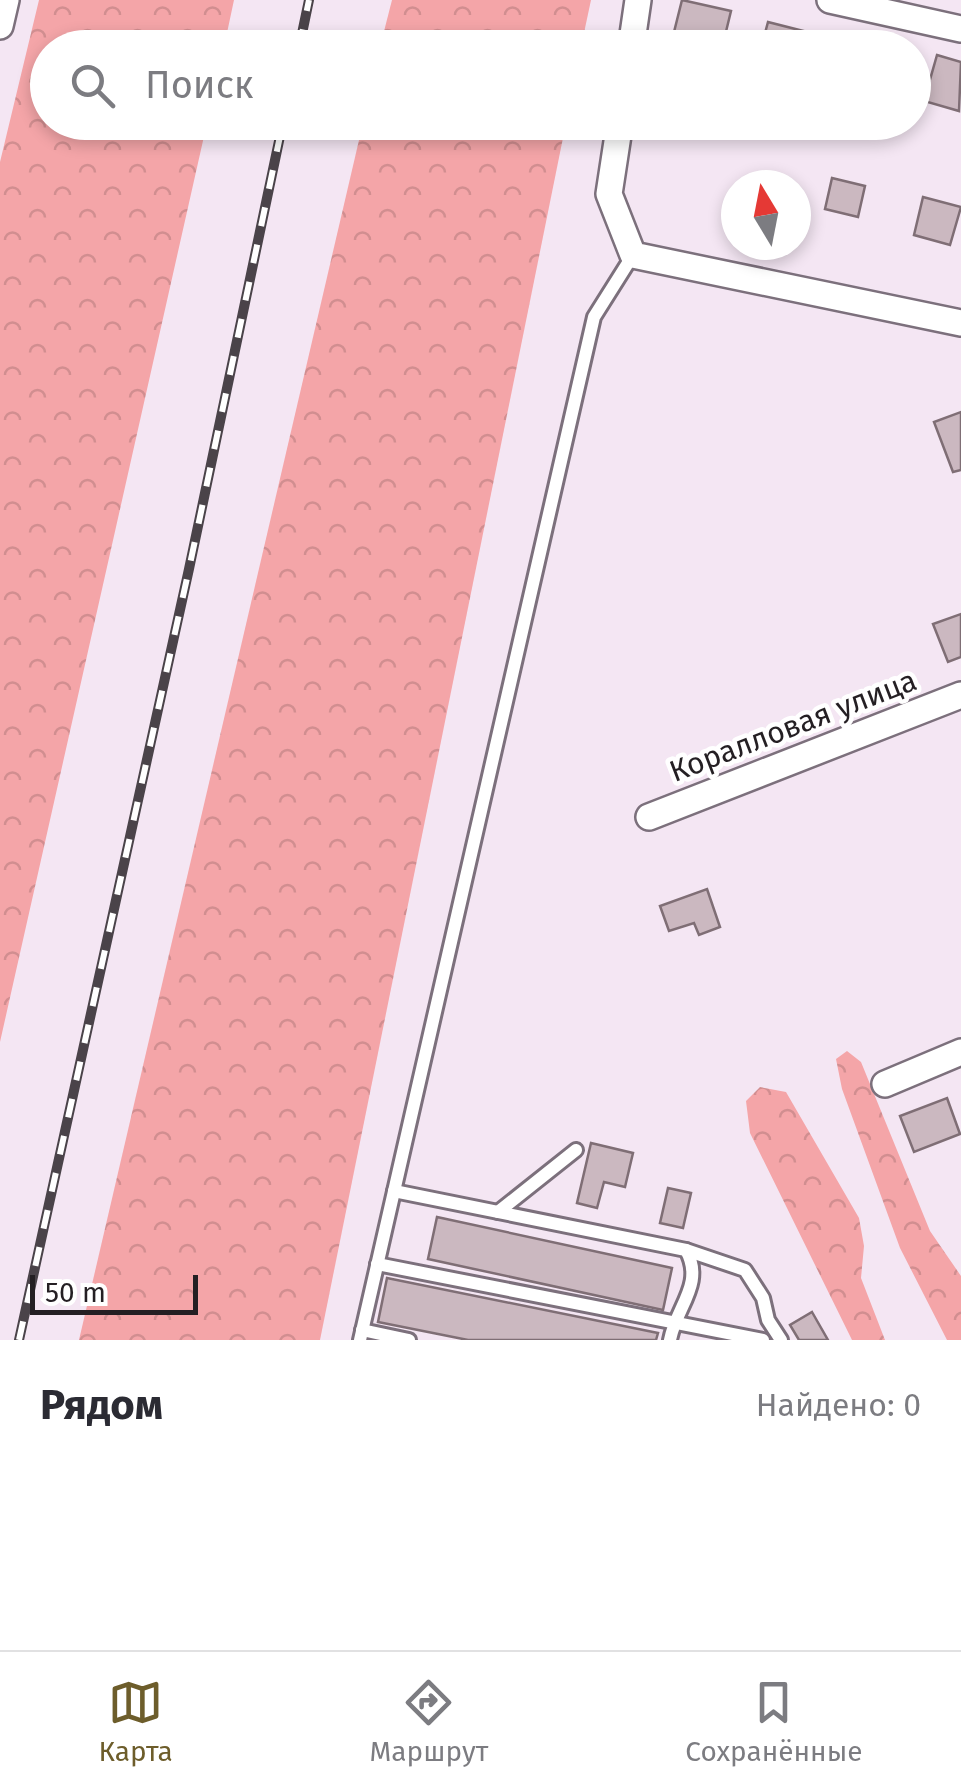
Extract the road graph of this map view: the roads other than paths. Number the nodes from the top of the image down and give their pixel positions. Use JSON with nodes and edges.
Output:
{"nodes":[{"id":1,"x":6,"y":0,"type":"edge"},
{"id":2,"x":638,"y":0,"type":"edge"},
{"id":3,"x":830,"y":0,"type":"edge"},
{"id":4,"x":0,"y":26,"type":"edge"},
{"id":5,"x":961,"y":29,"type":"edge"},
{"id":6,"x":634,"y":30,"type":"edge"},
{"id":7,"x":617,"y":140,"type":"edge"},
{"id":8,"x":633,"y":256,"type":"junction"},
{"id":9,"x":961,"y":323,"type":"edge"},
{"id":10,"x":961,"y":695,"type":"edge"},
{"id":11,"x":650,"y":817,"type":"dead end"},
{"id":12,"x":961,"y":1052,"type":"edge"},
{"id":13,"x":885,"y":1084,"type":"dead end"},
{"id":14,"x":576,"y":1150,"type":"dead end"},
{"id":15,"x":394,"y":1191,"type":"junction"},
{"id":16,"x":498,"y":1212,"type":"junction"},
{"id":17,"x":686,"y":1250,"type":"junction"},
{"id":18,"x":377,"y":1264,"type":"junction"},
{"id":19,"x":673,"y":1324,"type":"junction"},
{"id":20,"x":361,"y":1335,"type":"edge"},
{"id":21,"x":409,"y":1340,"type":"edge"},
{"id":22,"x":670,"y":1340,"type":"edge"},
{"id":23,"x":763,"y":1340,"type":"edge"},
{"id":24,"x":781,"y":1340,"type":"edge"}],
"edges":[{"from":1,"to":4,"type":"street"},
{"from":2,"to":6,"type":"street"},
{"from":3,"to":5,"type":"street"},
{"from":7,"to":8,"type":"street"},
{"from":8,"to":9,"type":"street"},
{"from":8,"to":15,"type":"lane"},
{"from":10,"to":11,"type":"street","name":"Коралловая улица"},
{"from":12,"to":13,"type":"street"},
{"from":14,"to":16,"type":"lane"},
{"from":15,"to":16,"type":"lane"},
{"from":15,"to":18,"type":"lane"},
{"from":16,"to":17,"type":"lane"},
{"from":17,"to":19,"type":"lane"},
{"from":17,"to":24,"type":"lane"},
{"from":18,"to":19,"type":"lane"},
{"from":18,"to":20,"type":"lane"},
{"from":19,"to":22,"type":"lane"},
{"from":19,"to":23,"type":"lane"},
{"from":20,"to":21,"type":"lane"}]}
